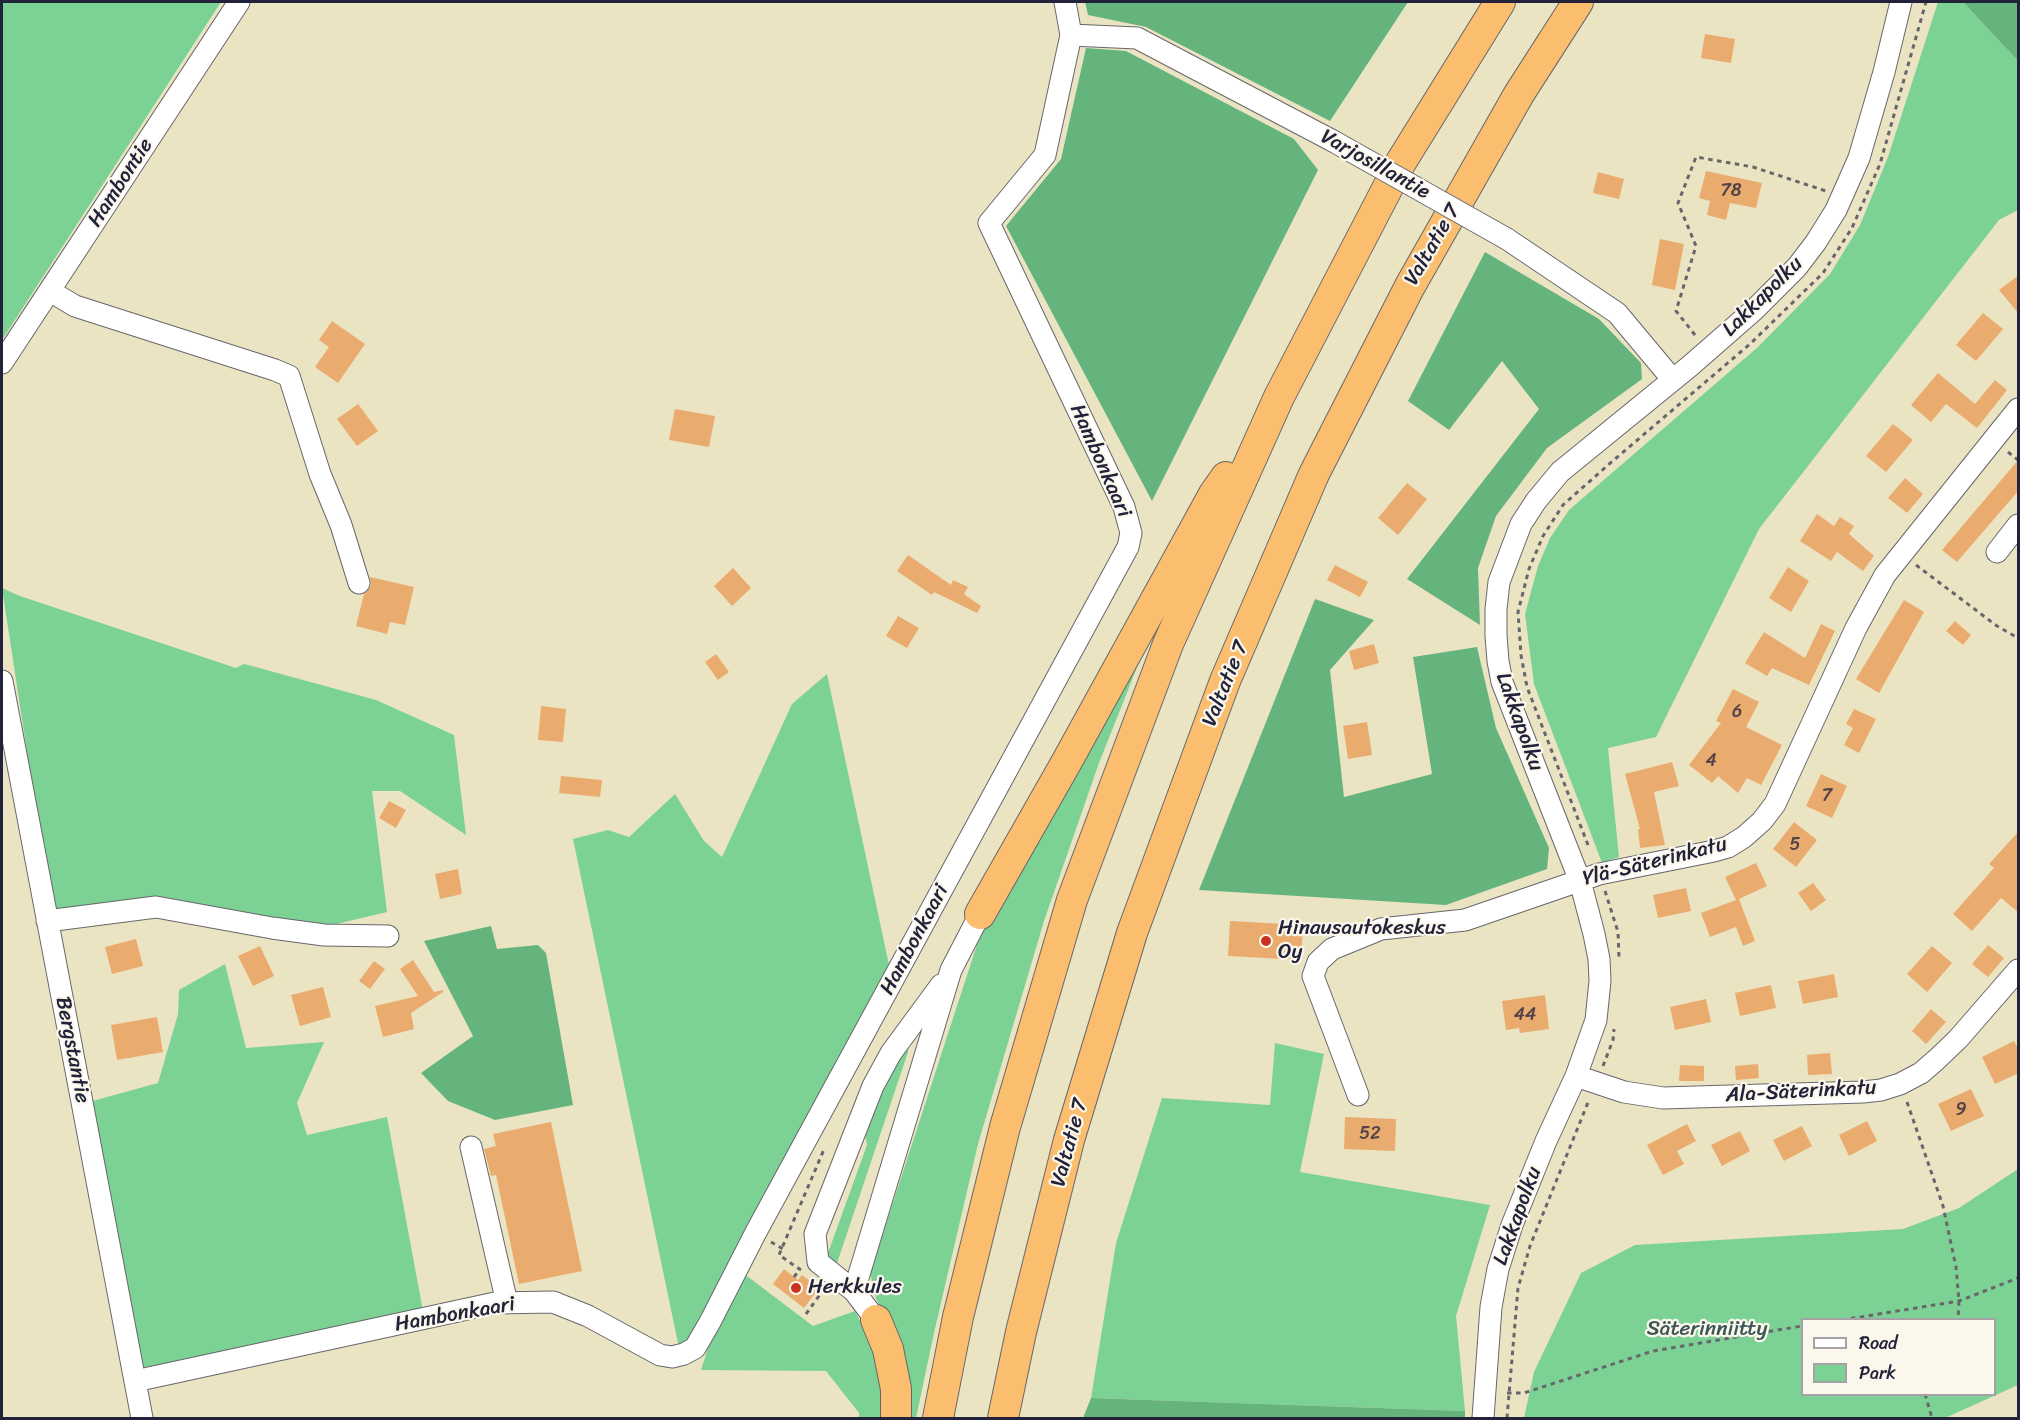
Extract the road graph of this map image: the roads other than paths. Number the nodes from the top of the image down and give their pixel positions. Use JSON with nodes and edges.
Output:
{"nodes":[{"id":1,"x":239,"y":2,"type":"edge"},
{"id":2,"x":1065,"y":2,"type":"edge"},
{"id":3,"x":1500,"y":2,"type":"edge"},
{"id":4,"x":1578,"y":2,"type":"edge"},
{"id":5,"x":1901,"y":2,"type":"edge"},
{"id":6,"x":1071,"y":35,"type":"junction"},
{"id":7,"x":50,"y":291,"type":"junction"},
{"id":8,"x":2,"y":363,"type":"edge"},
{"id":9,"x":1673,"y":380,"type":"junction"},
{"id":10,"x":1279,"y":397,"type":"junction"},
{"id":11,"x":2019,"y":409,"type":"edge"},
{"id":12,"x":2016,"y":535,"type":"edge"},
{"id":13,"x":1997,"y":552,"type":"dead end"},
{"id":14,"x":359,"y":583,"type":"dead end"},
{"id":15,"x":2,"y":681,"type":"edge"},
{"id":16,"x":1590,"y":877,"type":"junction"},
{"id":17,"x":980,"y":914,"type":"joint"},
{"id":18,"x":47,"y":921,"type":"junction"},
{"id":19,"x":388,"y":936,"type":"dead end"},
{"id":20,"x":951,"y":970,"type":"junction"},
{"id":21,"x":2019,"y":970,"type":"edge"},
{"id":22,"x":1576,"y":1076,"type":"junction"},
{"id":23,"x":1358,"y":1095,"type":"dead end"},
{"id":24,"x":471,"y":1147,"type":"dead end"},
{"id":25,"x":854,"y":1291,"type":"junction"},
{"id":26,"x":507,"y":1303,"type":"junction"},
{"id":27,"x":876,"y":1320,"type":"joint"},
{"id":28,"x":135,"y":1381,"type":"junction"},
{"id":29,"x":142,"y":1419,"type":"edge"},
{"id":30,"x":896,"y":1419,"type":"edge"},
{"id":31,"x":938,"y":1419,"type":"edge"},
{"id":32,"x":1004,"y":1419,"type":"edge"},
{"id":33,"x":1483,"y":1419,"type":"edge"}],
"edges":[{"from":1,"to":7,"type":"street","name":"Hambontie"},
{"from":2,"to":6,"type":"street","name":"Hambonkaari"},
{"from":3,"to":10,"type":"highway"},
{"from":4,"to":32,"type":"highway","name":"Valtatie 7"},
{"from":5,"to":9,"type":"street","name":"Lakkapolku"},
{"from":6,"to":9,"type":"street","name":"Varjosillantie","bridge":true},
{"from":6,"to":26,"type":"street","name":"Hambonkaari"},
{"from":7,"to":8,"type":"street","name":"Hambontie"},
{"from":7,"to":14,"type":"street"},
{"from":9,"to":16,"type":"street","name":"Lakkapolku"},
{"from":10,"to":17,"type":"highway"},
{"from":10,"to":31,"type":"highway"},
{"from":11,"to":16,"type":"street","name":"Ylä-Säterinkatu"},
{"from":12,"to":13,"type":"street"},
{"from":15,"to":18,"type":"street","name":"Bergstantie"},
{"from":16,"to":22,"type":"street","name":"Lakkapolku"},
{"from":16,"to":23,"type":"street","name":"Ylä-Säterinkatu"},
{"from":17,"to":20,"type":"street"},
{"from":18,"to":19,"type":"street"},
{"from":18,"to":28,"type":"street","name":"Bergstantie"},
{"from":20,"to":25,"type":"street"},
{"from":20,"to":25,"type":"street"},
{"from":21,"to":22,"type":"street","name":"Ala-Säterinkatu"},
{"from":22,"to":33,"type":"street","name":"Lakkapolku"},
{"from":24,"to":26,"type":"street"},
{"from":25,"to":27,"type":"street"},
{"from":26,"to":28,"type":"street","name":"Hambonkaari"},
{"from":27,"to":30,"type":"highway"},
{"from":28,"to":29,"type":"street","name":"Bergstantie"}]}
